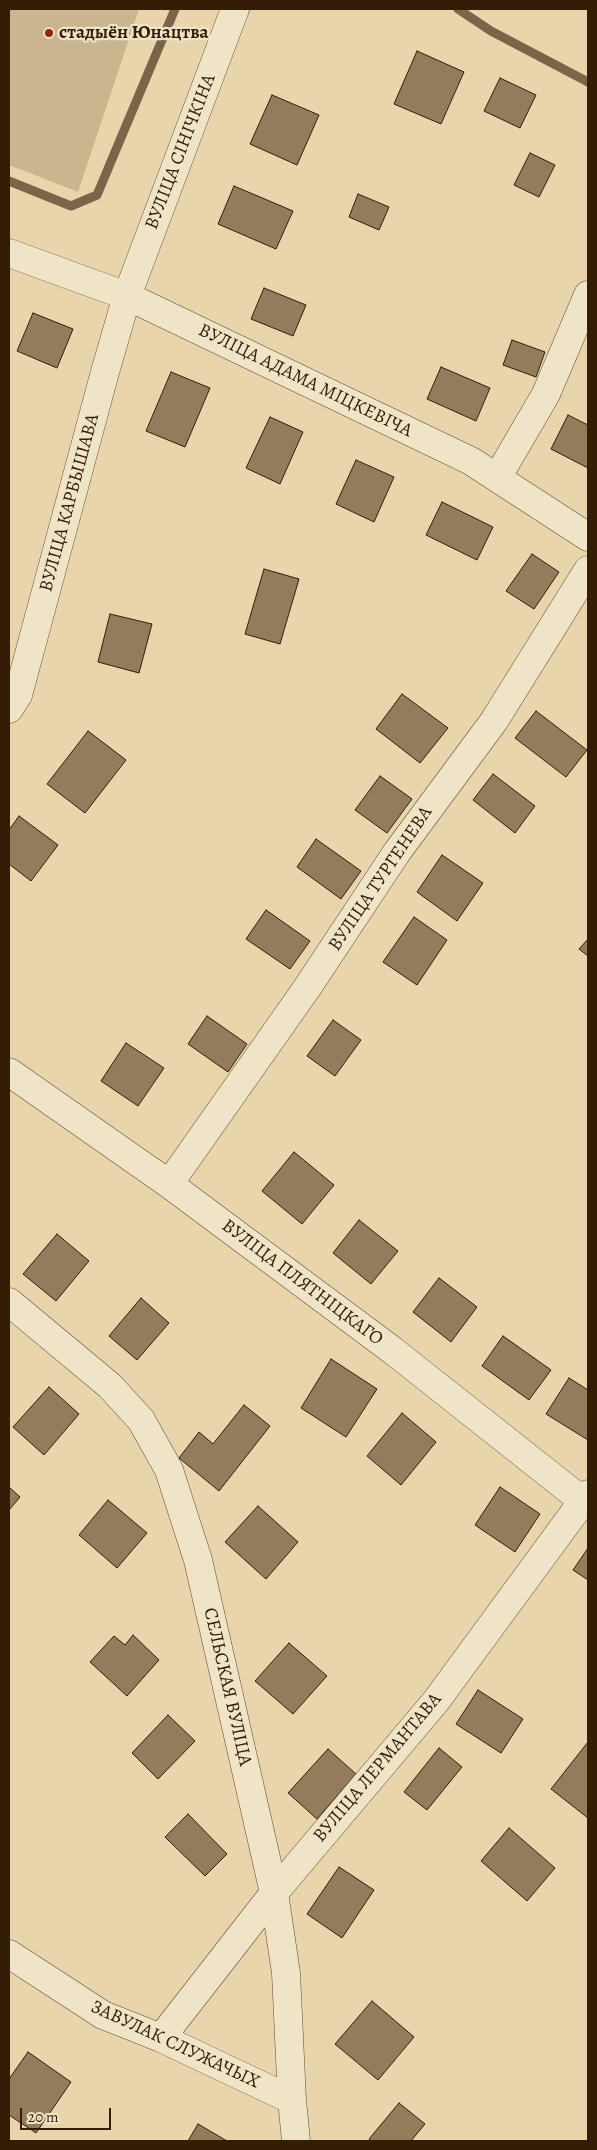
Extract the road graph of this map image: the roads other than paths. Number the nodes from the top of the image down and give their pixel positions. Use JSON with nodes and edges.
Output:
{"nodes":[{"id":1,"x":235,"y":9,"type":"edge"},
{"id":2,"x":9,"y":253,"type":"edge"},
{"id":3,"x":588,"y":295,"type":"edge"},
{"id":4,"x":128,"y":296,"type":"junction"},
{"id":5,"x":497,"y":478,"type":"junction"},
{"id":6,"x":588,"y":537,"type":"edge"},
{"id":7,"x":588,"y":570,"type":"edge"},
{"id":8,"x":12,"y":698,"type":"edge"},
{"id":9,"x":9,"y":1072,"type":"edge"},
{"id":10,"x":169,"y":1184,"type":"junction"},
{"id":11,"x":9,"y":1302,"type":"edge"},
{"id":12,"x":586,"y":1500,"type":"edge"},
{"id":13,"x":274,"y":1893,"type":"junction"},
{"id":14,"x":9,"y":1954,"type":"edge"},
{"id":15,"x":162,"y":2038,"type":"junction"},
{"id":16,"x":292,"y":2100,"type":"junction"},
{"id":17,"x":297,"y":2141,"type":"edge"}],
"edges":[{"from":1,"to":4,"type":"street","name":"ВУЛІЦА СІНІЧКІНА"},
{"from":2,"to":4,"type":"street","name":"ВУЛІЦА АДАМА МІЦКЕВІЧА"},
{"from":3,"to":5,"type":"street"},
{"from":4,"to":5,"type":"street","name":"ВУЛІЦА АДАМА МІЦКЕВІЧА"},
{"from":4,"to":8,"type":"street","name":"ВУЛІЦА КАРБЫШАВА"},
{"from":5,"to":6,"type":"street","name":"ВУЛІЦА АДАМА МІЦКЕВІЧА"},
{"from":7,"to":10,"type":"street","name":"ВУЛІЦА ТУРГЕНЕВА"},
{"from":9,"to":10,"type":"street","name":"ВУЛІЦА ПЛЯТНІЦКАГО"},
{"from":10,"to":12,"type":"street","name":"ВУЛІЦА ПЛЯТНІЦКАГО"},
{"from":11,"to":13,"type":"street","name":"СЕЛЬСКАЯ ВУЛІЦА"},
{"from":12,"to":13,"type":"street","name":"ВУЛІЦА ЛЕРМАНТАВА"},
{"from":13,"to":15,"type":"street","name":"ВУЛІЦА ЛЕРМАНТАВА"},
{"from":13,"to":16,"type":"street","name":"СЕЛЬСКАЯ ВУЛІЦА"},
{"from":14,"to":15,"type":"street","name":"ЗАВУЛАК СЛУЖАЧЫХ"},
{"from":15,"to":16,"type":"street","name":"ЗАВУЛАК СЛУЖАЧЫХ"},
{"from":16,"to":17,"type":"street","name":"СЕЛЬСКАЯ ВУЛІЦА"}]}
